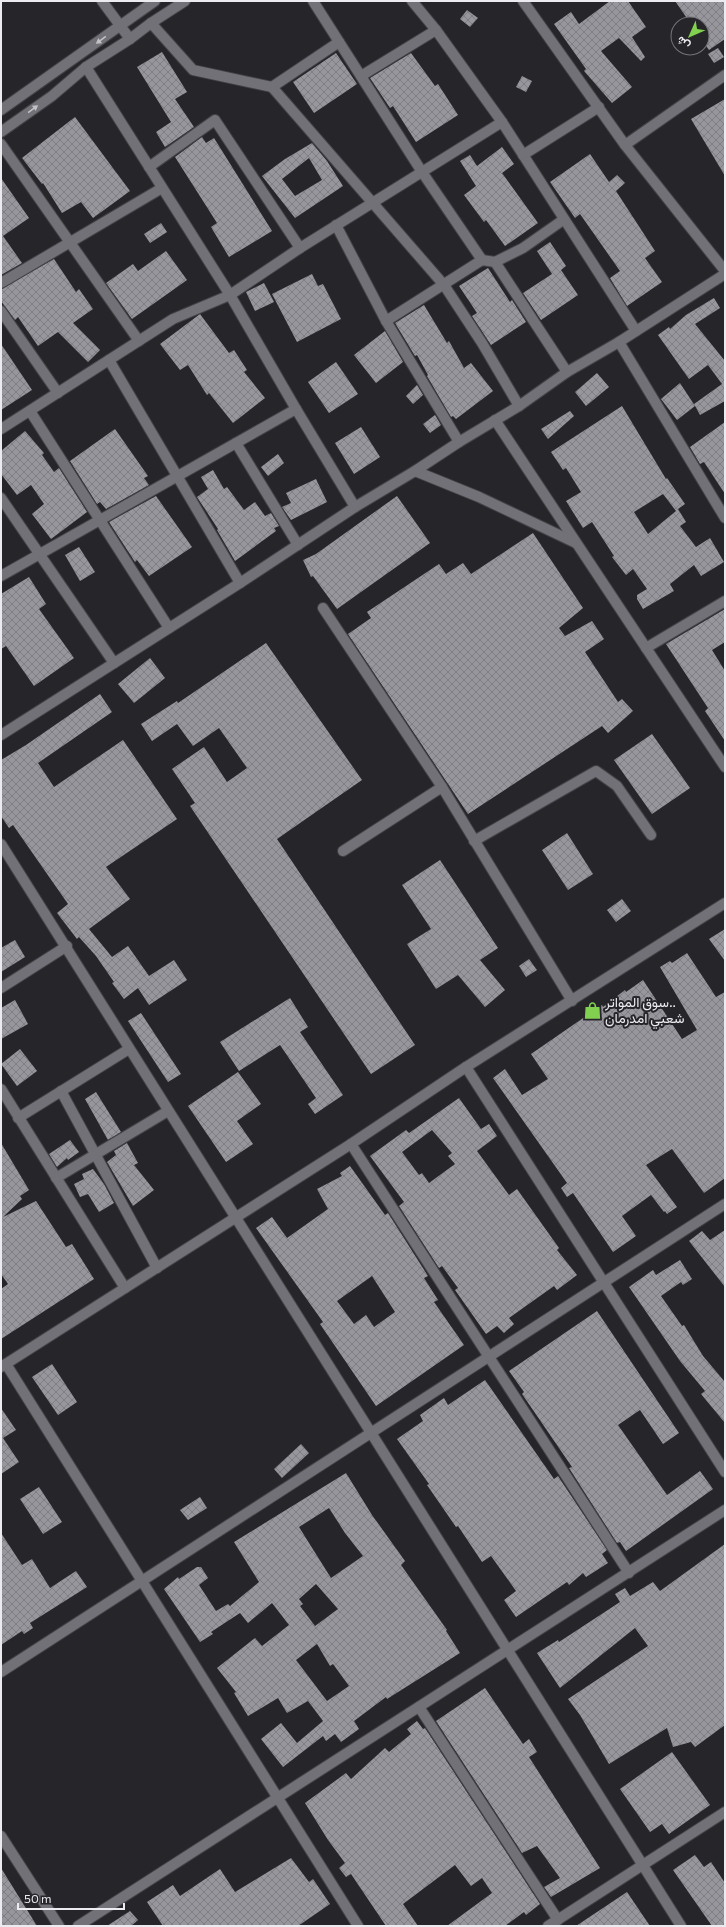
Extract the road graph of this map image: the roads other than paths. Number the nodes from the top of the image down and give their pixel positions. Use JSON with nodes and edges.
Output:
{"nodes":[{"id":1,"x":102,"y":1,"type":"edge"},
{"id":2,"x":155,"y":1,"type":"edge"},
{"id":3,"x":185,"y":1,"type":"edge"},
{"id":4,"x":313,"y":1,"type":"edge"},
{"id":5,"x":412,"y":1,"type":"edge"},
{"id":6,"x":523,"y":1,"type":"edge"},
{"id":7,"x":151,"y":23,"type":"junction"},
{"id":8,"x":120,"y":26,"type":"junction"},
{"id":9,"x":436,"y":30,"type":"junction"},
{"id":10,"x":130,"y":39,"type":"junction"},
{"id":11,"x":339,"y":42,"type":"junction"},
{"id":12,"x":86,"y":67,"type":"junction"},
{"id":13,"x":725,"y":75,"type":"edge"},
{"id":14,"x":361,"y":76,"type":"junction"},
{"id":15,"x":42,"y":81,"type":"junction"},
{"id":16,"x":272,"y":87,"type":"junction"},
{"id":17,"x":52,"y":96,"type":"junction"},
{"id":18,"x":599,"y":107,"type":"junction"},
{"id":19,"x":1,"y":110,"type":"edge"},
{"id":20,"x":502,"y":122,"type":"junction"},
{"id":21,"x":1,"y":132,"type":"edge"},
{"id":22,"x":1,"y":144,"type":"edge"},
{"id":23,"x":626,"y":145,"type":"junction"},
{"id":24,"x":524,"y":154,"type":"junction"},
{"id":25,"x":149,"y":167,"type":"junction"},
{"id":26,"x":422,"y":172,"type":"junction"},
{"id":27,"x":162,"y":188,"type":"junction"},
{"id":28,"x":372,"y":203,"type":"junction"},
{"id":29,"x":563,"y":220,"type":"junction"},
{"id":30,"x":336,"y":225,"type":"junction"},
{"id":31,"x":70,"y":242,"type":"junction"},
{"id":32,"x":300,"y":248,"type":"junction"},
{"id":33,"x":482,"y":260,"type":"junction"},
{"id":34,"x":495,"y":262,"type":"junction"},
{"id":35,"x":725,"y":271,"type":"edge"},
{"id":36,"x":725,"y":274,"type":"edge"},
{"id":37,"x":1,"y":283,"type":"edge"},
{"id":38,"x":444,"y":284,"type":"junction"},
{"id":39,"x":230,"y":295,"type":"junction"},
{"id":40,"x":1,"y":310,"type":"edge"},
{"id":41,"x":386,"y":321,"type":"junction"},
{"id":42,"x":636,"y":331,"type":"junction"},
{"id":43,"x":139,"y":341,"type":"junction"},
{"id":44,"x":619,"y":342,"type":"junction"},
{"id":45,"x":109,"y":360,"type":"junction"},
{"id":46,"x":567,"y":372,"type":"junction"},
{"id":47,"x":58,"y":393,"type":"junction"},
{"id":48,"x":518,"y":406,"type":"junction"},
{"id":49,"x":296,"y":409,"type":"junction"},
{"id":50,"x":30,"y":411,"type":"junction"},
{"id":51,"x":495,"y":420,"type":"junction"},
{"id":52,"x":1,"y":429,"type":"edge"},
{"id":53,"x":459,"y":442,"type":"junction"},
{"id":54,"x":236,"y":443,"type":"junction"},
{"id":55,"x":415,"y":471,"type":"junction"},
{"id":56,"x":178,"y":476,"type":"junction"},
{"id":57,"x":1,"y":498,"type":"edge"},
{"id":58,"x":355,"y":507,"type":"junction"},
{"id":59,"x":725,"y":518,"type":"edge"},
{"id":60,"x":100,"y":520,"type":"junction"},
{"id":61,"x":576,"y":544,"type":"junction"},
{"id":62,"x":298,"y":545,"type":"junction"},
{"id":63,"x":40,"y":554,"type":"junction"},
{"id":64,"x":1,"y":576,"type":"edge"},
{"id":65,"x":240,"y":583,"type":"junction"},
{"id":66,"x":725,"y":601,"type":"edge"},
{"id":67,"x":323,"y":608,"type":"dead end"},
{"id":68,"x":168,"y":628,"type":"junction"},
{"id":69,"x":646,"y":648,"type":"junction"},
{"id":70,"x":114,"y":663,"type":"junction"},
{"id":71,"x":1,"y":735,"type":"edge"},
{"id":72,"x":725,"y":768,"type":"edge"},
{"id":73,"x":442,"y":787,"type":"junction"},
{"id":74,"x":651,"y":836,"type":"dead end"},
{"id":75,"x":474,"y":841,"type":"junction"},
{"id":76,"x":2,"y":849,"type":"edge"},
{"id":77,"x":343,"y":850,"type":"dead end"},
{"id":78,"x":725,"y":903,"type":"edge"},
{"id":79,"x":67,"y":946,"type":"junction"},
{"id":80,"x":1,"y":988,"type":"edge"},
{"id":81,"x":572,"y":1001,"type":"junction"},
{"id":82,"x":129,"y":1048,"type":"junction"},
{"id":83,"x":466,"y":1067,"type":"junction"},
{"id":84,"x":1,"y":1089,"type":"edge"},
{"id":85,"x":60,"y":1091,"type":"junction"},
{"id":86,"x":168,"y":1111,"type":"junction"},
{"id":87,"x":18,"y":1118,"type":"junction"},
{"id":88,"x":351,"y":1144,"type":"junction"},
{"id":89,"x":95,"y":1155,"type":"junction"},
{"id":90,"x":56,"y":1178,"type":"junction"},
{"id":91,"x":725,"y":1204,"type":"edge"},
{"id":92,"x":235,"y":1217,"type":"junction"},
{"id":93,"x":157,"y":1268,"type":"junction"},
{"id":94,"x":604,"y":1283,"type":"junction"},
{"id":95,"x":124,"y":1288,"type":"junction"},
{"id":96,"x":489,"y":1357,"type":"junction"},
{"id":97,"x":3,"y":1366,"type":"edge"},
{"id":98,"x":371,"y":1434,"type":"junction"},
{"id":99,"x":725,"y":1472,"type":"edge"},
{"id":100,"x":725,"y":1510,"type":"edge"},
{"id":101,"x":629,"y":1573,"type":"junction"},
{"id":102,"x":143,"y":1581,"type":"junction"},
{"id":103,"x":507,"y":1650,"type":"junction"},
{"id":104,"x":1,"y":1672,"type":"edge"},
{"id":105,"x":419,"y":1707,"type":"junction"},
{"id":106,"x":277,"y":1798,"type":"junction"},
{"id":107,"x":725,"y":1812,"type":"edge"},
{"id":108,"x":1,"y":1836,"type":"edge"},
{"id":109,"x":642,"y":1866,"type":"junction"},
{"id":110,"x":558,"y":1920,"type":"junction"},
{"id":111,"x":59,"y":1926,"type":"edge"},
{"id":112,"x":78,"y":1926,"type":"edge"},
{"id":113,"x":358,"y":1926,"type":"edge"},
{"id":114,"x":548,"y":1926,"type":"edge"},
{"id":115,"x":681,"y":1926,"type":"edge"}],
"edges":[{"from":1,"to":8,"type":"street"},
{"from":2,"to":8,"type":"street"},
{"from":3,"to":7,"type":"street"},
{"from":4,"to":11,"type":"street"},
{"from":5,"to":9,"type":"street"},
{"from":6,"to":18,"type":"street"},
{"from":7,"to":10,"type":"street"},
{"from":7,"to":16,"type":"street"},
{"from":8,"to":10,"type":"street"},
{"from":8,"to":15,"type":"street","one_way":true},
{"from":9,"to":14,"type":"street"},
{"from":9,"to":20,"type":"street"},
{"from":10,"to":12,"type":"street"},
{"from":11,"to":14,"type":"street"},
{"from":11,"to":16,"type":"street"},
{"from":12,"to":17,"type":"street"},
{"from":12,"to":25,"type":"street"},
{"from":13,"to":23,"type":"street"},
{"from":14,"to":26,"type":"street"},
{"from":15,"to":17,"type":"street"},
{"from":15,"to":19,"type":"street"},
{"from":16,"to":28,"type":"street"},
{"from":21,"to":17,"type":"street","one_way":true},
{"from":18,"to":23,"type":"street"},
{"from":18,"to":24,"type":"street"},
{"from":20,"to":24,"type":"street"},
{"from":20,"to":26,"type":"street"},
{"from":22,"to":31,"type":"street"},
{"from":23,"to":35,"type":"street"},
{"from":24,"to":29,"type":"street"},
{"from":25,"to":27,"type":"street"},
{"from":25,"to":32,"type":"street"},
{"from":26,"to":28,"type":"street"},
{"from":26,"to":33,"type":"street"},
{"from":27,"to":31,"type":"street"},
{"from":27,"to":39,"type":"street"},
{"from":28,"to":30,"type":"street"},
{"from":28,"to":38,"type":"street"},
{"from":29,"to":34,"type":"street"},
{"from":29,"to":42,"type":"street"},
{"from":30,"to":32,"type":"street"},
{"from":30,"to":41,"type":"street"},
{"from":31,"to":37,"type":"street"},
{"from":31,"to":43,"type":"street"},
{"from":32,"to":39,"type":"street"},
{"from":33,"to":34,"type":"street"},
{"from":33,"to":38,"type":"street"},
{"from":34,"to":46,"type":"street"},
{"from":36,"to":42,"type":"street"},
{"from":38,"to":41,"type":"street"},
{"from":38,"to":48,"type":"street"},
{"from":39,"to":43,"type":"street"},
{"from":39,"to":49,"type":"street"},
{"from":40,"to":47,"type":"street"},
{"from":41,"to":53,"type":"street"},
{"from":42,"to":44,"type":"street"},
{"from":43,"to":45,"type":"street"},
{"from":44,"to":46,"type":"street"},
{"from":44,"to":59,"type":"street"},
{"from":45,"to":47,"type":"street"},
{"from":45,"to":56,"type":"street"},
{"from":46,"to":48,"type":"street"},
{"from":47,"to":50,"type":"street"},
{"from":48,"to":51,"type":"street"},
{"from":49,"to":54,"type":"street"},
{"from":49,"to":58,"type":"street"},
{"from":50,"to":52,"type":"street"},
{"from":50,"to":60,"type":"street"},
{"from":51,"to":53,"type":"street"},
{"from":51,"to":61,"type":"street"},
{"from":53,"to":55,"type":"street"},
{"from":54,"to":56,"type":"street"},
{"from":54,"to":62,"type":"street"},
{"from":55,"to":58,"type":"street"},
{"from":55,"to":61,"type":"street"},
{"from":56,"to":60,"type":"street"},
{"from":56,"to":65,"type":"street"},
{"from":57,"to":63,"type":"street"},
{"from":58,"to":62,"type":"street"},
{"from":60,"to":63,"type":"street"},
{"from":60,"to":68,"type":"street"},
{"from":61,"to":69,"type":"street"},
{"from":62,"to":65,"type":"street"},
{"from":63,"to":64,"type":"street"},
{"from":63,"to":70,"type":"street"},
{"from":65,"to":68,"type":"street"},
{"from":66,"to":69,"type":"street"},
{"from":67,"to":73,"type":"street"},
{"from":68,"to":70,"type":"street"},
{"from":69,"to":72,"type":"street"},
{"from":70,"to":71,"type":"street"},
{"from":73,"to":75,"type":"street"},
{"from":73,"to":77,"type":"street"},
{"from":74,"to":75,"type":"street"},
{"from":75,"to":81,"type":"street"},
{"from":76,"to":79,"type":"street"},
{"from":78,"to":81,"type":"street"},
{"from":79,"to":80,"type":"street"},
{"from":79,"to":82,"type":"street"},
{"from":81,"to":83,"type":"street"},
{"from":82,"to":85,"type":"street"},
{"from":82,"to":86,"type":"street"},
{"from":83,"to":88,"type":"street"},
{"from":83,"to":94,"type":"street"},
{"from":84,"to":87,"type":"street"},
{"from":85,"to":87,"type":"street"},
{"from":85,"to":89,"type":"street"},
{"from":86,"to":89,"type":"street"},
{"from":86,"to":92,"type":"street"},
{"from":87,"to":90,"type":"street"},
{"from":88,"to":92,"type":"street"},
{"from":88,"to":96,"type":"street"},
{"from":89,"to":90,"type":"street"},
{"from":89,"to":93,"type":"street"},
{"from":90,"to":95,"type":"street"},
{"from":91,"to":94,"type":"street"},
{"from":92,"to":93,"type":"street"},
{"from":92,"to":98,"type":"street"},
{"from":93,"to":95,"type":"street"},
{"from":94,"to":96,"type":"street"},
{"from":94,"to":99,"type":"street"},
{"from":95,"to":97,"type":"street"},
{"from":96,"to":98,"type":"street"},
{"from":96,"to":101,"type":"street"},
{"from":97,"to":102,"type":"street"},
{"from":98,"to":102,"type":"street"},
{"from":98,"to":103,"type":"street"},
{"from":100,"to":101,"type":"street"},
{"from":101,"to":103,"type":"street"},
{"from":102,"to":104,"type":"street"},
{"from":102,"to":106,"type":"street"},
{"from":103,"to":105,"type":"street"},
{"from":103,"to":109,"type":"street"},
{"from":105,"to":106,"type":"street"},
{"from":105,"to":110,"type":"street"},
{"from":106,"to":112,"type":"street"},
{"from":106,"to":113,"type":"street"},
{"from":107,"to":109,"type":"street"},
{"from":108,"to":111,"type":"street"},
{"from":109,"to":110,"type":"street"},
{"from":109,"to":115,"type":"street"},
{"from":110,"to":114,"type":"street"}]}
